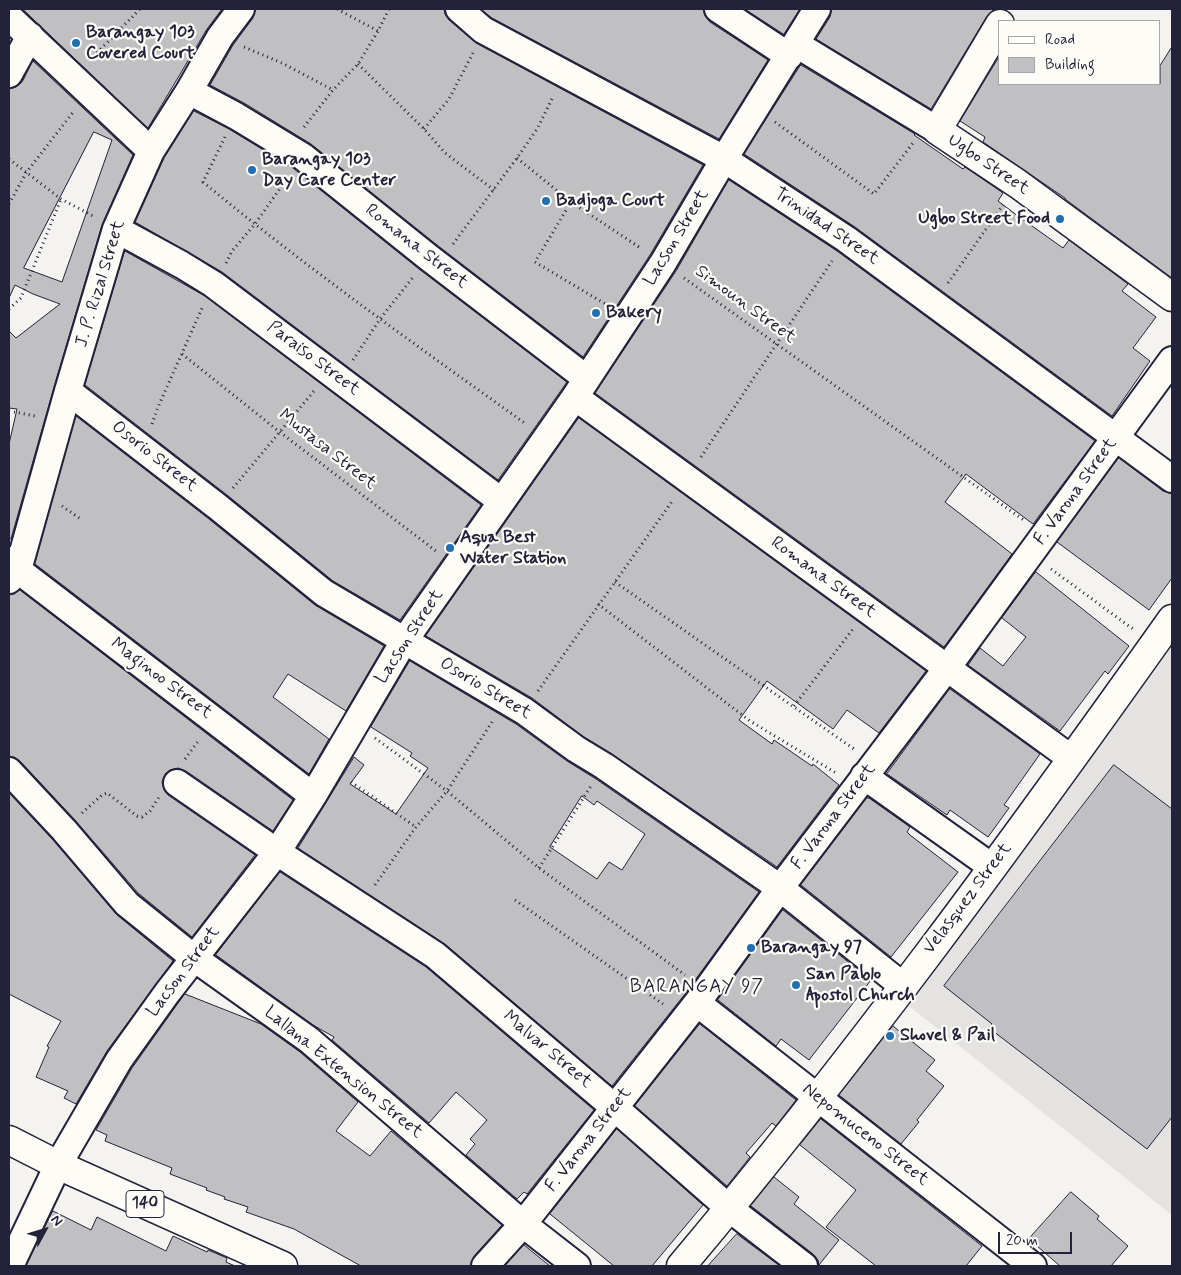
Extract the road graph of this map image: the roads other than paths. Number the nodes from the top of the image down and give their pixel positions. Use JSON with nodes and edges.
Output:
{"nodes":[{"id":1,"x":241,"y":9,"type":"edge"},
{"id":2,"x":459,"y":9,"type":"edge"},
{"id":3,"x":718,"y":9,"type":"edge"},
{"id":4,"x":816,"y":9,"type":"edge"},
{"id":5,"x":1009,"y":9,"type":"edge"},
{"id":6,"x":9,"y":17,"type":"edge"},
{"id":7,"x":1003,"y":20,"type":"edge"},
{"id":8,"x":998,"y":27,"type":"edge"},
{"id":9,"x":30,"y":36,"type":"junction"},
{"id":10,"x":792,"y":50,"type":"junction"},
{"id":11,"x":9,"y":74,"type":"edge"},
{"id":12,"x":189,"y":91,"type":"junction"},
{"id":13,"x":932,"y":126,"type":"junction"},
{"id":14,"x":151,"y":151,"type":"junction"},
{"id":15,"x":724,"y":159,"type":"junction"},
{"id":16,"x":116,"y":229,"type":"junction"},
{"id":17,"x":1172,"y":297,"type":"edge"},
{"id":18,"x":1172,"y":360,"type":"edge"},
{"id":19,"x":581,"y":388,"type":"junction"},
{"id":20,"x":68,"y":391,"type":"junction"},
{"id":21,"x":1116,"y":437,"type":"junction"},
{"id":22,"x":1172,"y":479,"type":"edge"},
{"id":23,"x":501,"y":501,"type":"junction"},
{"id":24,"x":12,"y":570,"type":"edge"},
{"id":25,"x":1172,"y":619,"type":"edge"},
{"id":26,"x":404,"y":641,"type":"junction"},
{"id":27,"x":947,"y":668,"type":"junction"},
{"id":28,"x":1072,"y":758,"type":"junction"},
{"id":29,"x":9,"y":771,"type":"edge"},
{"id":30,"x":865,"y":775,"type":"junction"},
{"id":31,"x":173,"y":781,"type":"road end"},
{"id":32,"x":313,"y":796,"type":"junction"},
{"id":33,"x":277,"y":852,"type":"junction"},
{"id":34,"x":992,"y":867,"type":"junction"},
{"id":35,"x":780,"y":888,"type":"junction"},
{"id":36,"x":194,"y":958,"type":"junction"},
{"id":37,"x":903,"y":986,"type":"junction"},
{"id":38,"x":696,"y":1004,"type":"junction"},
{"id":39,"x":818,"y":1098,"type":"junction"},
{"id":40,"x":615,"y":1108,"type":"junction"},
{"id":41,"x":9,"y":1140,"type":"edge"},
{"id":42,"x":58,"y":1165,"type":"junction"},
{"id":43,"x":730,"y":1208,"type":"junction"},
{"id":44,"x":523,"y":1224,"type":"junction"},
{"id":45,"x":10,"y":1266,"type":"edge"},
{"id":46,"x":283,"y":1266,"type":"edge"},
{"id":47,"x":485,"y":1266,"type":"edge"},
{"id":48,"x":577,"y":1266,"type":"edge"},
{"id":49,"x":681,"y":1266,"type":"edge"},
{"id":50,"x":804,"y":1266,"type":"edge"},
{"id":51,"x":1032,"y":1266,"type":"edge"}],
"edges":[{"from":1,"to":12,"type":"street","name":"J. P. Rizal Street"},
{"from":2,"to":15,"type":"street","name":"Trinidad Street"},
{"from":3,"to":10,"type":"street","name":"Ugbo Street"},
{"from":4,"to":10,"type":"street","name":"Lacson Street"},
{"from":5,"to":7,"type":"street"},
{"from":6,"to":9,"type":"street"},
{"from":8,"to":13,"type":"street"},
{"from":9,"to":11,"type":"street"},
{"from":9,"to":14,"type":"street"},
{"from":10,"to":13,"type":"street","name":"Ugbo Street"},
{"from":10,"to":15,"type":"street","name":"Lacson Street"},
{"from":12,"to":14,"type":"street","name":"J. P. Rizal Street"},
{"from":12,"to":19,"type":"street","name":"Romana Street"},
{"from":13,"to":17,"type":"street","name":"Ugbo Street"},
{"from":14,"to":16,"type":"street","name":"J. P. Rizal Street"},
{"from":15,"to":19,"type":"street","name":"Lacson Street"},
{"from":15,"to":21,"type":"street","name":"Trinidad Street"},
{"from":16,"to":20,"type":"street","name":"J. P. Rizal Street"},
{"from":16,"to":23,"type":"street","name":"Paraiso Street"},
{"from":18,"to":21,"type":"street","name":"F. Varona Street"},
{"from":19,"to":23,"type":"street","name":"Lacson Street"},
{"from":19,"to":27,"type":"street","name":"Romana Street"},
{"from":20,"to":24,"type":"street","name":"J. P. Rizal Street"},
{"from":20,"to":26,"type":"street","name":"Osorio Street"},
{"from":21,"to":22,"type":"street","name":"Trinidad Street"},
{"from":21,"to":27,"type":"street","name":"F. Varona Street"},
{"from":23,"to":26,"type":"street","name":"Lacson Street"},
{"from":24,"to":32,"type":"street","name":"Maginoo Street"},
{"from":25,"to":28,"type":"street","name":"Velasquez Street"},
{"from":26,"to":32,"type":"street","name":"Lacson Street"},
{"from":26,"to":35,"type":"street","name":"Osorio Street"},
{"from":27,"to":28,"type":"street","name":"Romana Street"},
{"from":27,"to":30,"type":"street","name":"F. Varona Street"},
{"from":28,"to":34,"type":"street","name":"Velasquez Street"},
{"from":29,"to":36,"type":"street","name":"Lallana Extension Street"},
{"from":30,"to":34,"type":"street"},
{"from":30,"to":35,"type":"street","name":"F. Varona Street"},
{"from":31,"to":33,"type":"street","name":"Malvar Street"},
{"from":32,"to":33,"type":"street","name":"Lacson Street"},
{"from":33,"to":36,"type":"street","name":"Lacson Street"},
{"from":33,"to":40,"type":"street","name":"Malvar Street"},
{"from":34,"to":37,"type":"street","name":"Velasquez Street"},
{"from":35,"to":37,"type":"street","name":"Osorio Street"},
{"from":35,"to":38,"type":"street","name":"F. Varona Street"},
{"from":36,"to":42,"type":"street","name":"Lacson Street"},
{"from":36,"to":44,"type":"street","name":"Lallana Extension Street"},
{"from":37,"to":39,"type":"street","name":"Velasquez Street"},
{"from":38,"to":39,"type":"street","name":"Nepomuceno Street"},
{"from":38,"to":40,"type":"street","name":"F. Varona Street"},
{"from":39,"to":43,"type":"street","name":"Velasquez Street"},
{"from":39,"to":51,"type":"street","name":"Nepomuceno Street"},
{"from":40,"to":43,"type":"street","name":"Malvar Street"},
{"from":40,"to":44,"type":"street","name":"F. Varona Street"},
{"from":41,"to":42,"type":"street","number":"140"},
{"from":42,"to":45,"type":"street","name":"Lacson Street"},
{"from":42,"to":46,"type":"street","number":"140"},
{"from":43,"to":49,"type":"street","name":"Velasquez Street"},
{"from":43,"to":50,"type":"street","name":"Malvar Street"},
{"from":44,"to":47,"type":"street","name":"F. Varona Street"},
{"from":44,"to":48,"type":"street","name":"Lallana Extension Street"}]}
